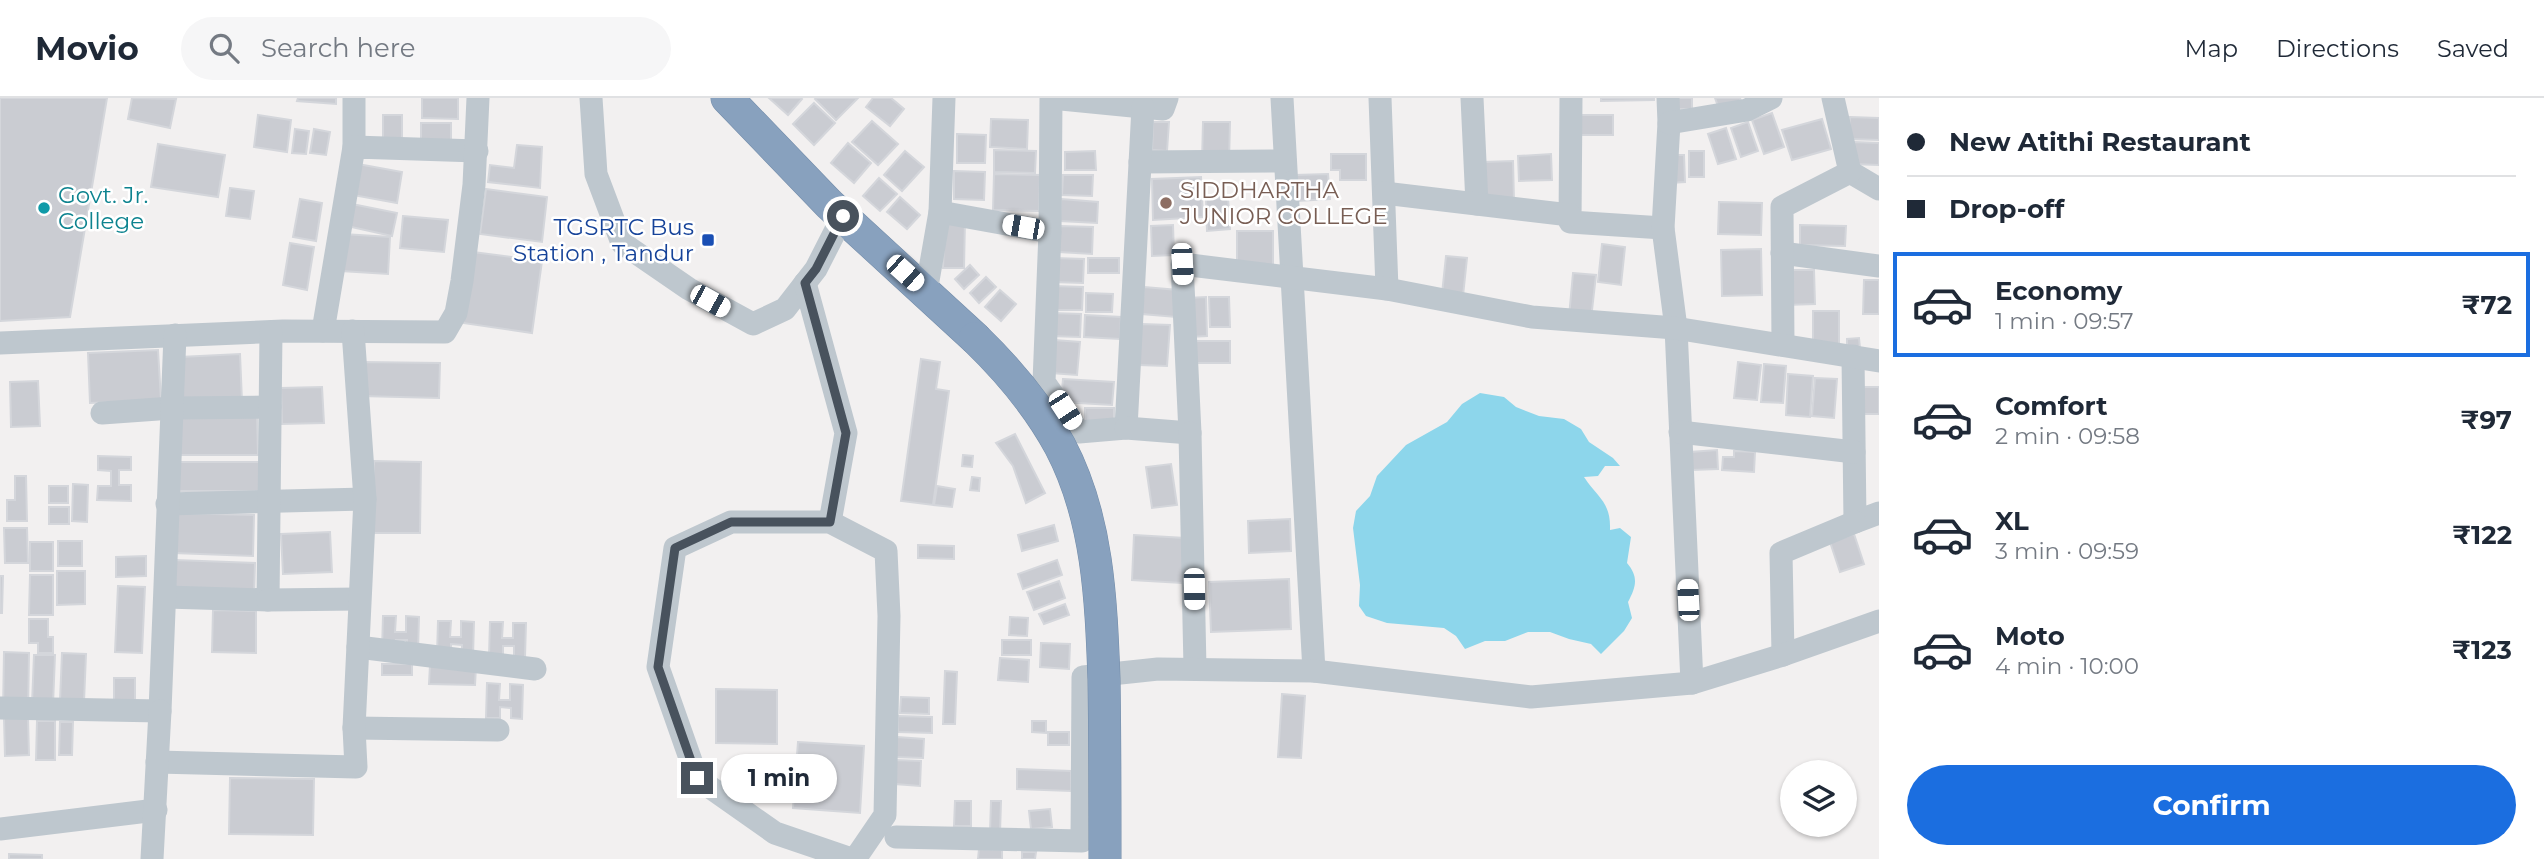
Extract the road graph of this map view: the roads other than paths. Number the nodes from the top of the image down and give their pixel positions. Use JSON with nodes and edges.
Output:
{"nodes":[{"id":1,"x":354,"y":98,"type":"edge"},
{"id":2,"x":478,"y":98,"type":"edge"},
{"id":3,"x":590,"y":98,"type":"edge"},
{"id":4,"x":727,"y":98,"type":"edge"},
{"id":5,"x":944,"y":98,"type":"edge"},
{"id":6,"x":1167,"y":98,"type":"edge"},
{"id":7,"x":1282,"y":98,"type":"edge"},
{"id":8,"x":1380,"y":98,"type":"edge"},
{"id":9,"x":1472,"y":98,"type":"edge"},
{"id":10,"x":1571,"y":98,"type":"edge"},
{"id":11,"x":1668,"y":98,"type":"edge"},
{"id":12,"x":1771,"y":98,"type":"edge"},
{"id":13,"x":1833,"y":98,"type":"edge"},
{"id":14,"x":1143,"y":107,"type":"junction"},
{"id":15,"x":1669,"y":123,"type":"junction"},
{"id":16,"x":354,"y":148,"type":"junction"},
{"id":17,"x":477,"y":151,"type":"junction"},
{"id":18,"x":1284,"y":161,"type":"junction"},
{"id":19,"x":1140,"y":162,"type":"junction"},
{"id":20,"x":1850,"y":172,"type":"junction"},
{"id":21,"x":1879,"y":189,"type":"edge"},
{"id":22,"x":1384,"y":193,"type":"junction"},
{"id":23,"x":1477,"y":204,"type":"junction"},
{"id":24,"x":940,"y":212,"type":"junction"},
{"id":25,"x":1570,"y":215,"type":"junction"},
{"id":26,"x":843,"y":216,"type":"junction"},
{"id":27,"x":1663,"y":228,"type":"junction"},
{"id":28,"x":1050,"y":232,"type":"junction"},
{"id":29,"x":1782,"y":253,"type":"junction"},
{"id":30,"x":1879,"y":266,"type":"edge"},
{"id":31,"x":1290,"y":277,"type":"junction"},
{"id":32,"x":805,"y":283,"type":"junction"},
{"id":33,"x":1387,"y":289,"type":"junction"},
{"id":34,"x":926,"y":292,"type":"junction"},
{"id":35,"x":1675,"y":328,"type":"junction"},
{"id":36,"x":323,"y":331,"type":"junction"},
{"id":37,"x":353,"y":331,"type":"junction"},
{"id":38,"x":271,"y":332,"type":"junction"},
{"id":39,"x":175,"y":335,"type":"junction"},
{"id":40,"x":0,"y":343,"type":"edge"},
{"id":41,"x":1783,"y":345,"type":"junction"},
{"id":42,"x":1853,"y":356,"type":"junction"},
{"id":43,"x":1879,"y":360,"type":"edge"},
{"id":44,"x":270,"y":407,"type":"junction"},
{"id":45,"x":172,"y":408,"type":"junction"},
{"id":46,"x":102,"y":413,"type":"dead end"},
{"id":47,"x":1126,"y":428,"type":"junction"},
{"id":48,"x":1680,"y":432,"type":"junction"},
{"id":49,"x":1190,"y":433,"type":"junction"},
{"id":50,"x":1854,"y":452,"type":"junction"},
{"id":51,"x":365,"y":499,"type":"junction"},
{"id":52,"x":268,"y":502,"type":"junction"},
{"id":53,"x":167,"y":504,"type":"junction"},
{"id":54,"x":1879,"y":513,"type":"edge"},
{"id":55,"x":830,"y":522,"type":"junction"},
{"id":56,"x":1854,"y":522,"type":"junction"},
{"id":57,"x":166,"y":597,"type":"junction"},
{"id":58,"x":359,"y":599,"type":"junction"},
{"id":59,"x":268,"y":600,"type":"junction"},
{"id":60,"x":1879,"y":621,"type":"edge"},
{"id":61,"x":358,"y":647,"type":"junction"},
{"id":62,"x":1783,"y":655,"type":"junction"},
{"id":63,"x":1195,"y":668,"type":"junction"},
{"id":64,"x":535,"y":669,"type":"dead end"},
{"id":65,"x":1314,"y":671,"type":"junction"},
{"id":66,"x":1692,"y":683,"type":"junction"},
{"id":67,"x":0,"y":708,"type":"edge"},
{"id":68,"x":160,"y":711,"type":"junction"},
{"id":69,"x":354,"y":728,"type":"junction"},
{"id":70,"x":498,"y":730,"type":"dead end"},
{"id":71,"x":157,"y":762,"type":"junction"},
{"id":72,"x":156,"y":810,"type":"junction"},
{"id":73,"x":0,"y":828,"type":"edge"},
{"id":74,"x":896,"y":837,"type":"dead end"},
{"id":75,"x":152,"y":859,"type":"edge"},
{"id":76,"x":853,"y":859,"type":"edge"},
{"id":77,"x":1105,"y":859,"type":"edge"}],
"edges":[{"from":1,"to":16,"type":"street"},
{"from":2,"to":17,"type":"street"},
{"from":3,"to":32,"type":"street"},
{"from":4,"to":26,"type":"highway"},
{"from":5,"to":24,"type":"street"},
{"from":6,"to":14,"type":"street"},
{"from":7,"to":18,"type":"street"},
{"from":8,"to":22,"type":"street"},
{"from":9,"to":23,"type":"street"},
{"from":10,"to":25,"type":"street"},
{"from":11,"to":15,"type":"street"},
{"from":12,"to":15,"type":"street"},
{"from":13,"to":20,"type":"street"},
{"from":14,"to":19,"type":"street"},
{"from":14,"to":28,"type":"street"},
{"from":15,"to":27,"type":"street"},
{"from":16,"to":17,"type":"street"},
{"from":16,"to":36,"type":"street"},
{"from":17,"to":37,"type":"street"},
{"from":18,"to":19,"type":"street"},
{"from":18,"to":31,"type":"street"},
{"from":19,"to":47,"type":"street"},
{"from":20,"to":21,"type":"street"},
{"from":20,"to":29,"type":"street"},
{"from":22,"to":23,"type":"street"},
{"from":22,"to":33,"type":"street"},
{"from":23,"to":25,"type":"street"},
{"from":24,"to":28,"type":"street"},
{"from":24,"to":34,"type":"street"},
{"from":25,"to":27,"type":"street"},
{"from":26,"to":32,"type":"street"},
{"from":26,"to":34,"type":"highway"},
{"from":27,"to":35,"type":"street"},
{"from":28,"to":47,"type":"street"},
{"from":29,"to":30,"type":"street"},
{"from":29,"to":41,"type":"street"},
{"from":31,"to":33,"type":"street"},
{"from":31,"to":49,"type":"street"},
{"from":31,"to":65,"type":"street"},
{"from":32,"to":55,"type":"street"},
{"from":33,"to":35,"type":"street"},
{"from":34,"to":77,"type":"highway","bridge":true},
{"from":35,"to":41,"type":"street"},
{"from":35,"to":48,"type":"street"},
{"from":36,"to":37,"type":"street"},
{"from":36,"to":38,"type":"street"},
{"from":37,"to":51,"type":"street"},
{"from":38,"to":39,"type":"street"},
{"from":38,"to":44,"type":"street"},
{"from":39,"to":40,"type":"street"},
{"from":39,"to":45,"type":"street"},
{"from":41,"to":42,"type":"street"},
{"from":42,"to":43,"type":"street"},
{"from":42,"to":50,"type":"street"},
{"from":44,"to":45,"type":"street"},
{"from":44,"to":52,"type":"street"},
{"from":45,"to":46,"type":"street"},
{"from":45,"to":53,"type":"street"},
{"from":47,"to":49,"type":"street"},
{"from":48,"to":50,"type":"street"},
{"from":48,"to":66,"type":"street"},
{"from":49,"to":63,"type":"street"},
{"from":50,"to":56,"type":"street"},
{"from":51,"to":52,"type":"street"},
{"from":51,"to":58,"type":"street"},
{"from":52,"to":53,"type":"street"},
{"from":52,"to":59,"type":"street"},
{"from":53,"to":57,"type":"street"},
{"from":54,"to":56,"type":"street"},
{"from":55,"to":76,"type":"street"},
{"from":55,"to":76,"type":"street"},
{"from":56,"to":62,"type":"street"},
{"from":57,"to":59,"type":"street"},
{"from":57,"to":68,"type":"street"},
{"from":58,"to":59,"type":"street"},
{"from":58,"to":61,"type":"street"},
{"from":60,"to":62,"type":"street"},
{"from":61,"to":64,"type":"street"},
{"from":61,"to":69,"type":"street"},
{"from":62,"to":66,"type":"street"},
{"from":63,"to":65,"type":"street"},
{"from":63,"to":74,"type":"street"},
{"from":65,"to":66,"type":"street"},
{"from":67,"to":68,"type":"street"},
{"from":68,"to":71,"type":"street"},
{"from":69,"to":70,"type":"street"},
{"from":69,"to":71,"type":"street"},
{"from":71,"to":72,"type":"street"},
{"from":72,"to":73,"type":"street"},
{"from":72,"to":75,"type":"street"}]}
